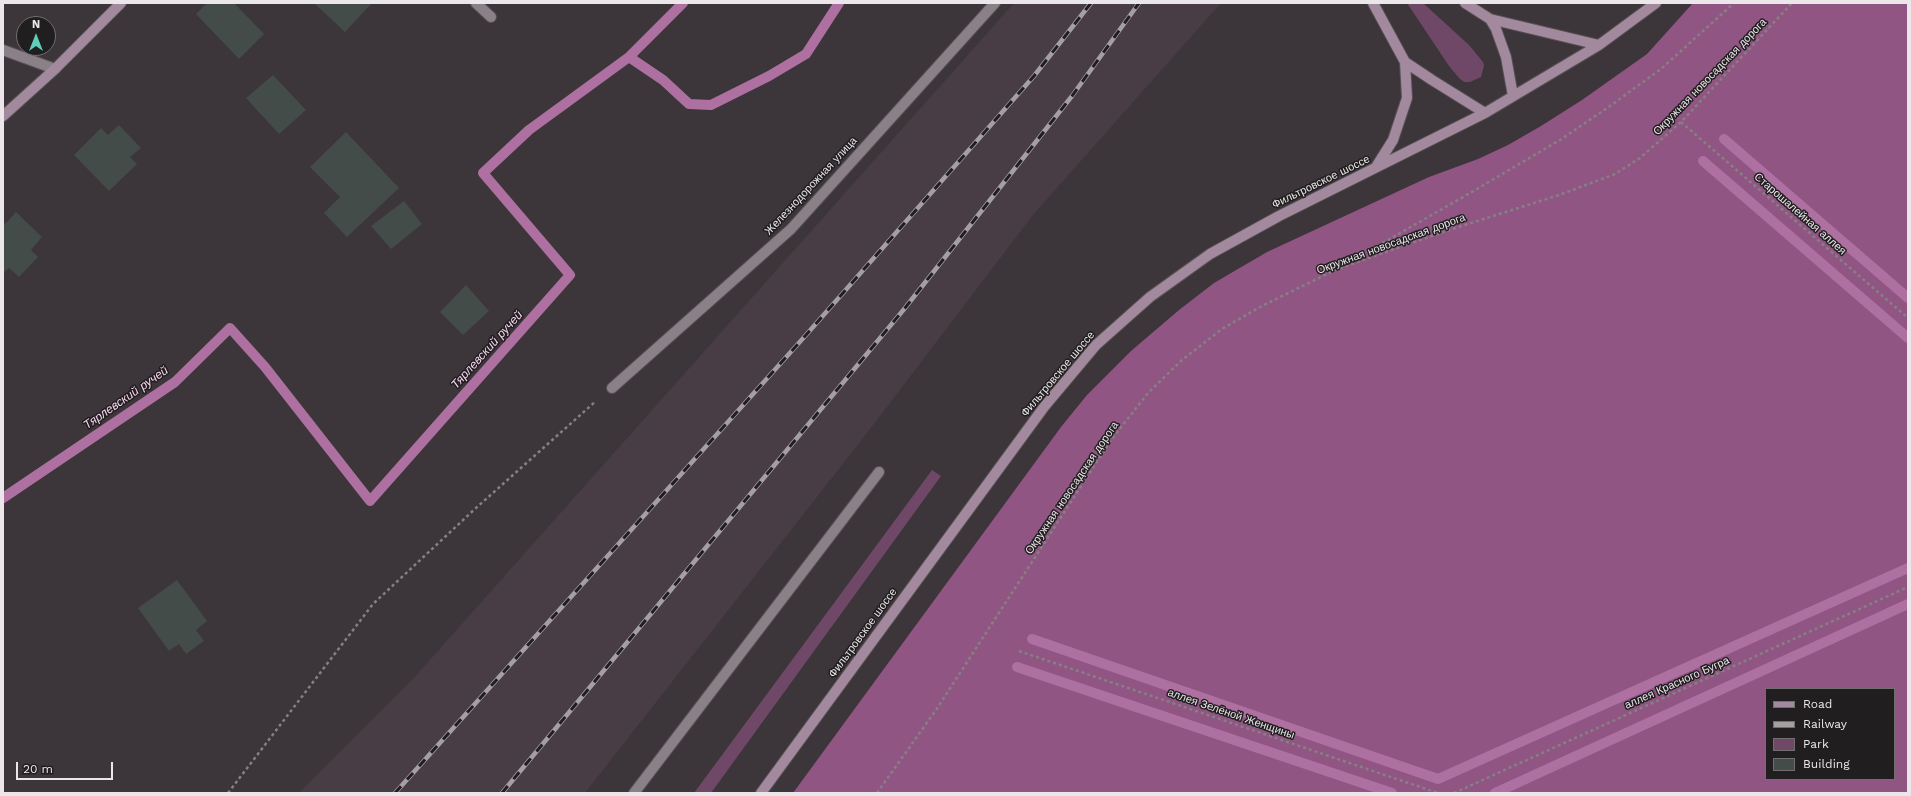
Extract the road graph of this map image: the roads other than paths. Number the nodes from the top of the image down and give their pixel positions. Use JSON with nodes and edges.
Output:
{"nodes":[{"id":1,"x":121,"y":3,"type":"edge"},
{"id":2,"x":476,"y":3,"type":"edge"},
{"id":3,"x":995,"y":3,"type":"edge"},
{"id":4,"x":1373,"y":3,"type":"edge"},
{"id":5,"x":1465,"y":3,"type":"edge"},
{"id":6,"x":1656,"y":3,"type":"edge"},
{"id":7,"x":491,"y":17,"type":"dead end"},
{"id":8,"x":1490,"y":19,"type":"junction"},
{"id":9,"x":1599,"y":45,"type":"junction"},
{"id":10,"x":3,"y":50,"type":"edge"},
{"id":11,"x":1405,"y":62,"type":"junction"},
{"id":12,"x":55,"y":68,"type":"junction"},
{"id":13,"x":1513,"y":96,"type":"junction"},
{"id":14,"x":1485,"y":113,"type":"junction"},
{"id":15,"x":3,"y":116,"type":"edge"},
{"id":16,"x":1376,"y":168,"type":"junction"},
{"id":17,"x":612,"y":388,"type":"road end"},
{"id":18,"x":879,"y":472,"type":"dead end"},
{"id":19,"x":634,"y":793,"type":"edge"},
{"id":20,"x":761,"y":793,"type":"edge"}],
"edges":[{"from":1,"to":12,"type":"main road"},
{"from":2,"to":7,"type":"street"},
{"from":3,"to":17,"type":"street","name":"Железнодорожная улица"},
{"from":4,"to":11,"type":"main road"},
{"from":5,"to":8,"type":"main road"},
{"from":6,"to":9,"type":"main road","name":"Фильтровское шоссе"},
{"from":8,"to":9,"type":"main road"},
{"from":8,"to":13,"type":"main road"},
{"from":9,"to":13,"type":"main road","name":"Фильтровское шоссе"},
{"from":10,"to":12,"type":"street"},
{"from":11,"to":14,"type":"main road"},
{"from":11,"to":16,"type":"main road"},
{"from":12,"to":15,"type":"main road"},
{"from":13,"to":14,"type":"main road","name":"Фильтровское шоссе"},
{"from":14,"to":16,"type":"main road","name":"Фильтровское шоссе"},
{"from":16,"to":20,"type":"main road","name":"Фильтровское шоссе"},
{"from":18,"to":19,"type":"street"}]}
